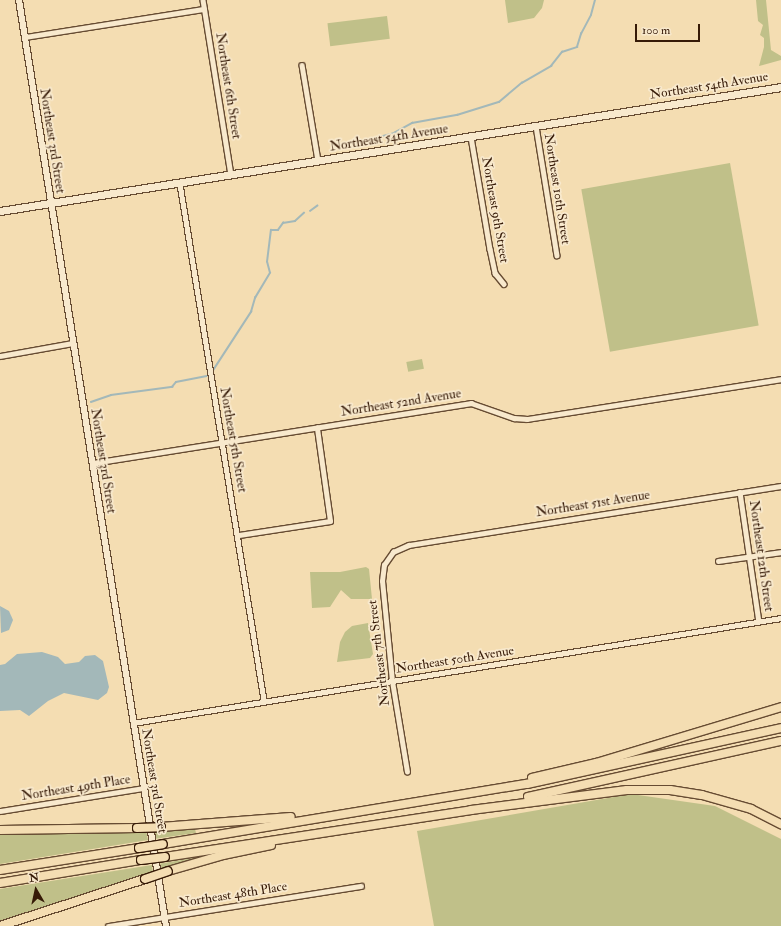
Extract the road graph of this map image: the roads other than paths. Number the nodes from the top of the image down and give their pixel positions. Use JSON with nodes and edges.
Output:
{"nodes":[{"id":1,"x":18,"y":0,"type":"edge"},
{"id":2,"x":202,"y":0,"type":"edge"},
{"id":3,"x":204,"y":9,"type":"junction"},
{"id":4,"x":25,"y":37,"type":"junction"},
{"id":5,"x":302,"y":65,"type":"dead end"},
{"id":6,"x":781,"y":87,"type":"edge"},
{"id":7,"x":536,"y":126,"type":"junction"},
{"id":8,"x":471,"y":137,"type":"junction"},
{"id":9,"x":318,"y":161,"type":"junction"},
{"id":10,"x":231,"y":175,"type":"junction"},
{"id":11,"x":180,"y":184,"type":"junction"},
{"id":12,"x":51,"y":203,"type":"junction"},
{"id":13,"x":0,"y":211,"type":"edge"},
{"id":14,"x":557,"y":255,"type":"dead end"},
{"id":15,"x":504,"y":284,"type":"dead end"},
{"id":16,"x":73,"y":343,"type":"junction"},
{"id":17,"x":0,"y":356,"type":"edge"},
{"id":18,"x":781,"y":379,"type":"edge"},
{"id":19,"x":317,"y":428,"type":"junction"},
{"id":20,"x":223,"y":442,"type":"junction"},
{"id":21,"x":93,"y":463,"type":"junction"},
{"id":22,"x":781,"y":486,"type":"edge"},
{"id":23,"x":740,"y":492,"type":"junction"},
{"id":24,"x":239,"y":536,"type":"junction"},
{"id":25,"x":409,"y":545,"type":"joint"},
{"id":26,"x":781,"y":552,"type":"edge"},
{"id":27,"x":750,"y":556,"type":"junction"},
{"id":28,"x":718,"y":561,"type":"dead end"},
{"id":29,"x":781,"y":618,"type":"edge"},
{"id":30,"x":759,"y":622,"type":"junction"},
{"id":31,"x":392,"y":681,"type":"junction"},
{"id":32,"x":264,"y":700,"type":"junction"},
{"id":33,"x":781,"y":707,"type":"edge"},
{"id":34,"x":133,"y":723,"type":"junction"},
{"id":35,"x":781,"y":728,"type":"edge"},
{"id":36,"x":781,"y":741,"type":"edge"},
{"id":37,"x":407,"y":772,"type":"dead end"},
{"id":38,"x":143,"y":788,"type":"junction"},
{"id":39,"x":467,"y":794,"type":"junction"},
{"id":40,"x":471,"y":810,"type":"junction"},
{"id":41,"x":0,"y":811,"type":"edge"},
{"id":42,"x":356,"y":811,"type":"junction"},
{"id":43,"x":781,"y":824,"type":"edge"},
{"id":44,"x":360,"y":826,"type":"junction"},
{"id":45,"x":0,"y":830,"type":"edge"},
{"id":46,"x":0,"y":870,"type":"edge"},
{"id":47,"x":0,"y":883,"type":"edge"},
{"id":48,"x":362,"y":886,"type":"dead end"},
{"id":49,"x":164,"y":917,"type":"junction"},
{"id":50,"x":0,"y":926,"type":"edge"},
{"id":51,"x":108,"y":926,"type":"edge"},
{"id":52,"x":166,"y":926,"type":"edge"}],
"edges":[{"from":1,"to":4,"type":"street","name":"Northeast 3rd Street"},
{"from":2,"to":3,"type":"street","name":"Northeast 6th Street"},
{"from":3,"to":4,"type":"street"},
{"from":3,"to":10,"type":"street","name":"Northeast 6th Street"},
{"from":4,"to":12,"type":"street","name":"Northeast 3rd Street"},
{"from":5,"to":9,"type":"street"},
{"from":6,"to":7,"type":"main road","name":"Northeast 54th Avenue"},
{"from":7,"to":8,"type":"main road","name":"Northeast 54th Avenue"},
{"from":7,"to":14,"type":"street","name":"Northeast 10th Street"},
{"from":8,"to":9,"type":"main road","name":"Northeast 54th Avenue"},
{"from":8,"to":15,"type":"street","name":"Northeast 9th Street"},
{"from":9,"to":10,"type":"main road","name":"Northeast 54th Avenue"},
{"from":10,"to":11,"type":"main road","name":"Northeast 54th Avenue"},
{"from":11,"to":12,"type":"main road","name":"Northeast 54th Avenue"},
{"from":11,"to":20,"type":"street","name":"Northeast 5th Street"},
{"from":12,"to":13,"type":"main road","name":"Northeast 54th Avenue"},
{"from":12,"to":16,"type":"street","name":"Northeast 3rd Street"},
{"from":16,"to":17,"type":"street"},
{"from":16,"to":21,"type":"street","name":"Northeast 3rd Street"},
{"from":18,"to":19,"type":"street","name":"Northeast 52nd Avenue"},
{"from":19,"to":20,"type":"street","name":"Northeast 52nd Avenue"},
{"from":19,"to":24,"type":"street"},
{"from":20,"to":21,"type":"street","name":"Northeast 52nd Avenue"},
{"from":20,"to":24,"type":"street","name":"Northeast 5th Street"},
{"from":21,"to":34,"type":"street","name":"Northeast 3rd Street"},
{"from":22,"to":23,"type":"street","name":"Northeast 51st Avenue"},
{"from":23,"to":25,"type":"street","name":"Northeast 51st Avenue"},
{"from":23,"to":27,"type":"street","name":"Northeast 12th Street"},
{"from":24,"to":32,"type":"street","name":"Northeast 5th Street"},
{"from":25,"to":31,"type":"street","name":"Northeast 7th Street"},
{"from":26,"to":27,"type":"street"},
{"from":27,"to":28,"type":"street"},
{"from":27,"to":30,"type":"street","name":"Northeast 12th Street"},
{"from":29,"to":30,"type":"street","name":"Northeast 50th Avenue"},
{"from":30,"to":31,"type":"street","name":"Northeast 50th Avenue"},
{"from":31,"to":32,"type":"street","name":"Northeast 50th Avenue"},
{"from":31,"to":37,"type":"street","name":"Northeast 7th Street"},
{"from":32,"to":34,"type":"street","name":"Northeast 50th Avenue"},
{"from":33,"to":39,"type":"highway"},
{"from":34,"to":38,"type":"street","name":"Northeast 3rd Street"},
{"from":35,"to":39,"type":"highway"},
{"from":36,"to":40,"type":"highway"},
{"from":38,"to":41,"type":"street","name":"Northeast 49th Place"},
{"from":38,"to":49,"type":"street","name":"Northeast 3rd Street"},
{"from":39,"to":42,"type":"highway"},
{"from":40,"to":43,"type":"highway"},
{"from":40,"to":44,"type":"highway"},
{"from":42,"to":45,"type":"highway","bridge":true},
{"from":42,"to":46,"type":"highway","bridge":true},
{"from":44,"to":47,"type":"highway","bridge":true},
{"from":44,"to":50,"type":"highway","bridge":true},
{"from":48,"to":49,"type":"street","name":"Northeast 48th Place"},
{"from":49,"to":51,"type":"street","name":"Northeast 48th Place"},
{"from":49,"to":52,"type":"street","name":"Northeast 3rd Street"}]}
